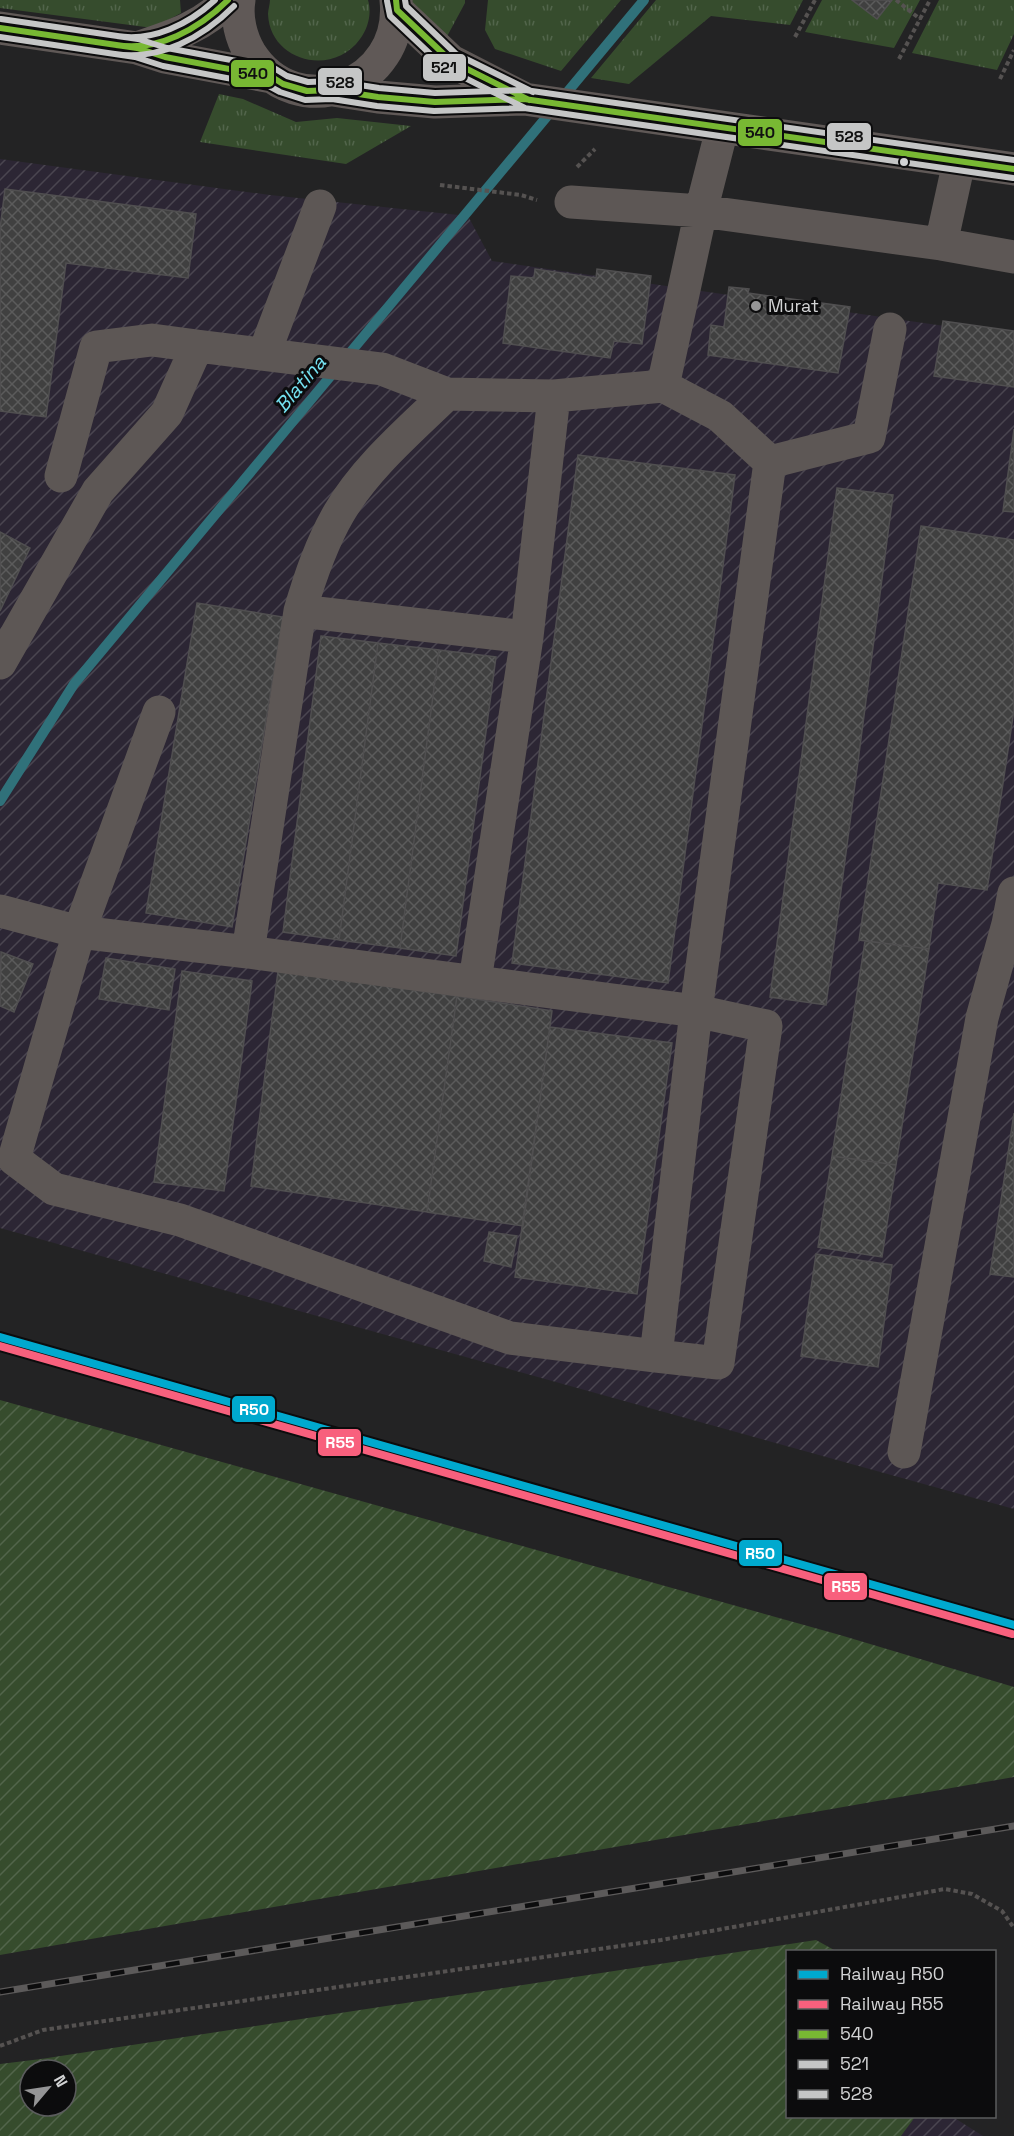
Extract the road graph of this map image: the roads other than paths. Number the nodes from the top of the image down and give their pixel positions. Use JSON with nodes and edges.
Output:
{"nodes":[{"id":1,"x":228,"y":0,"type":"edge"},
{"id":2,"x":239,"y":0,"type":"edge"},
{"id":3,"x":397,"y":5,"type":"edge"},
{"id":4,"x":0,"y":28,"type":"edge"},
{"id":5,"x":137,"y":48,"type":"junction"},
{"id":6,"x":272,"y":77,"type":"junction"},
{"id":7,"x":333,"y":90,"type":"junction"},
{"id":8,"x":524,"y":99,"type":"junction"},
{"id":9,"x":722,"y":129,"type":"junction"},
{"id":10,"x":959,"y":162,"type":"junction"},
{"id":11,"x":1014,"y":169,"type":"edge"},
{"id":12,"x":571,"y":202,"type":"dead end"},
{"id":13,"x":320,"y":206,"type":"dead end"},
{"id":14,"x":701,"y":211,"type":"junction"},
{"id":15,"x":941,"y":244,"type":"junction"},
{"id":16,"x":1014,"y":257,"type":"edge"},
{"id":17,"x":890,"y":329,"type":"dead end"},
{"id":18,"x":196,"y":346,"type":"junction"},
{"id":19,"x":264,"y":354,"type":"junction"},
{"id":20,"x":663,"y":386,"type":"junction"},
{"id":21,"x":447,"y":394,"type":"junction"},
{"id":22,"x":554,"y":396,"type":"junction"},
{"id":23,"x":770,"y":462,"type":"junction"},
{"id":24,"x":61,"y":476,"type":"dead end"},
{"id":25,"x":300,"y":611,"type":"junction"},
{"id":26,"x":527,"y":637,"type":"junction"},
{"id":27,"x":0,"y":663,"type":"edge"},
{"id":28,"x":159,"y":712,"type":"dead end"},
{"id":29,"x":1014,"y":893,"type":"edge"},
{"id":30,"x":0,"y":911,"type":"edge"},
{"id":31,"x":79,"y":932,"type":"junction"},
{"id":32,"x":248,"y":952,"type":"junction"},
{"id":33,"x":475,"y":981,"type":"junction"},
{"id":34,"x":696,"y":1011,"type":"junction"},
{"id":35,"x":656,"y":1356,"type":"junction"},
{"id":36,"x":904,"y":1452,"type":"dead end"}],
"edges":[{"from":1,"to":5,"type":"main road"},
{"from":2,"to":6,"type":"main road"},
{"from":3,"to":7,"type":"main road"},
{"from":3,"to":8,"type":"main road"},
{"from":4,"to":5,"type":"main road"},
{"from":5,"to":6,"type":"main road"},
{"from":6,"to":7,"type":"main road"},
{"from":7,"to":8,"type":"main road"},
{"from":8,"to":9,"type":"main road"},
{"from":9,"to":10,"type":"main road"},
{"from":9,"to":14,"type":"lane"},
{"from":10,"to":11,"type":"main road"},
{"from":10,"to":15,"type":"lane"},
{"from":12,"to":14,"type":"lane"},
{"from":13,"to":19,"type":"lane"},
{"from":14,"to":15,"type":"lane"},
{"from":14,"to":20,"type":"lane"},
{"from":15,"to":16,"type":"lane"},
{"from":17,"to":23,"type":"lane"},
{"from":18,"to":19,"type":"lane"},
{"from":18,"to":24,"type":"lane"},
{"from":18,"to":27,"type":"lane"},
{"from":19,"to":21,"type":"lane"},
{"from":20,"to":22,"type":"lane"},
{"from":20,"to":23,"type":"lane"},
{"from":21,"to":22,"type":"lane"},
{"from":21,"to":25,"type":"lane"},
{"from":22,"to":26,"type":"lane"},
{"from":23,"to":34,"type":"lane"},
{"from":25,"to":26,"type":"lane"},
{"from":25,"to":32,"type":"lane"},
{"from":26,"to":33,"type":"lane"},
{"from":28,"to":31,"type":"lane"},
{"from":29,"to":36,"type":"lane"},
{"from":30,"to":31,"type":"lane"},
{"from":31,"to":32,"type":"lane"},
{"from":31,"to":35,"type":"lane"},
{"from":32,"to":33,"type":"lane"},
{"from":33,"to":34,"type":"lane"},
{"from":34,"to":35,"type":"lane"},
{"from":34,"to":35,"type":"lane"}]}
